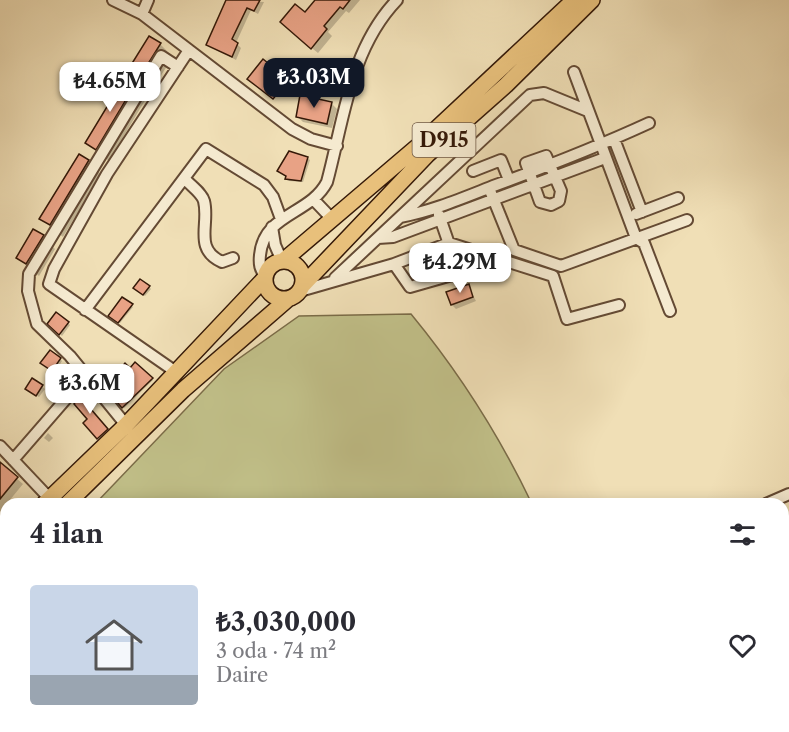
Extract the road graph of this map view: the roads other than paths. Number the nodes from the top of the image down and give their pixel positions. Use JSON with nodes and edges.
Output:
{"nodes":[{"id":1,"x":113,"y":0,"type":"edge"},
{"id":2,"x":148,"y":0,"type":"edge"},
{"id":3,"x":397,"y":0,"type":"edge"},
{"id":4,"x":574,"y":0,"type":"edge"},
{"id":5,"x":592,"y":0,"type":"edge"},
{"id":6,"x":142,"y":14,"type":"junction"},
{"id":7,"x":189,"y":50,"type":"junction"},
{"id":8,"x":178,"y":67,"type":"junction"},
{"id":9,"x":574,"y":72,"type":"dead end"},
{"id":10,"x":588,"y":111,"type":"junction"},
{"id":11,"x":649,"y":123,"type":"dead end"},
{"id":12,"x":614,"y":139,"type":"junction"},
{"id":13,"x":337,"y":146,"type":"junction"},
{"id":14,"x":601,"y":146,"type":"junction"},
{"id":15,"x":605,"y":158,"type":"junction"},
{"id":16,"x":550,"y":164,"type":"junction"},
{"id":17,"x":473,"y":171,"type":"dead end"},
{"id":18,"x":530,"y":172,"type":"junction"},
{"id":19,"x":556,"y":176,"type":"junction"},
{"id":20,"x":185,"y":179,"type":"junction"},
{"id":21,"x":509,"y":180,"type":"junction"},
{"id":22,"x":534,"y":184,"type":"junction"},
{"id":23,"x":489,"y":188,"type":"junction"},
{"id":24,"x":678,"y":198,"type":"dead end"},
{"id":25,"x":314,"y":199,"type":"junction"},
{"id":26,"x":493,"y":200,"type":"junction"},
{"id":27,"x":436,"y":207,"type":"junction"},
{"id":28,"x":642,"y":212,"type":"junction"},
{"id":29,"x":400,"y":217,"type":"junction"},
{"id":30,"x":628,"y":217,"type":"junction"},
{"id":31,"x":281,"y":219,"type":"junction"},
{"id":32,"x":440,"y":219,"type":"junction"},
{"id":33,"x":333,"y":220,"type":"junction"},
{"id":34,"x":687,"y":220,"type":"dead end"},
{"id":35,"x":272,"y":227,"type":"junction"},
{"id":36,"x":378,"y":238,"type":"junction"},
{"id":37,"x":636,"y":238,"type":"junction"},
{"id":38,"x":449,"y":243,"type":"junction"},
{"id":39,"x":233,"y":258,"type":"dead end"},
{"id":40,"x":283,"y":261,"type":"junction"},
{"id":41,"x":394,"y":264,"type":"junction"},
{"id":42,"x":265,"y":277,"type":"junction"},
{"id":43,"x":332,"y":281,"type":"junction"},
{"id":44,"x":297,"y":292,"type":"junction"},
{"id":45,"x":619,"y":305,"type":"dead end"},
{"id":46,"x":85,"y":310,"type":"junction"},
{"id":47,"x":670,"y":311,"type":"dead end"},
{"id":48,"x":176,"y":372,"type":"junction"},
{"id":49,"x":85,"y":377,"type":"junction"},
{"id":50,"x":126,"y":425,"type":"junction"},
{"id":51,"x":1,"y":450,"type":"edge"},
{"id":52,"x":13,"y":460,"type":"junction"},
{"id":53,"x":45,"y":498,"type":"edge"},
{"id":54,"x":50,"y":498,"type":"edge"},
{"id":55,"x":73,"y":498,"type":"edge"}],
"edges":[{"from":1,"to":6,"type":"street"},
{"from":2,"to":6,"type":"street"},
{"from":3,"to":13,"type":"street"},
{"from":4,"to":33,"type":"highway","number":"D915"},
{"from":5,"to":44,"type":"highway","number":"D915"},
{"from":6,"to":7,"type":"street"},
{"from":7,"to":8,"type":"street"},
{"from":7,"to":13,"type":"street"},
{"from":8,"to":46,"type":"street"},
{"from":8,"to":49,"type":"street"},
{"from":9,"to":10,"type":"street"},
{"from":10,"to":14,"type":"street"},
{"from":10,"to":29,"type":"street"},
{"from":11,"to":12,"type":"street"},
{"from":12,"to":14,"type":"street"},
{"from":12,"to":28,"type":"street"},
{"from":13,"to":25,"type":"street"},
{"from":14,"to":15,"type":"street"},
{"from":14,"to":16,"type":"street"},
{"from":15,"to":19,"type":"street"},
{"from":15,"to":30,"type":"street"},
{"from":16,"to":18,"type":"street"},
{"from":16,"to":19,"type":"street"},
{"from":17,"to":21,"type":"street"},
{"from":18,"to":21,"type":"street"},
{"from":18,"to":22,"type":"street"},
{"from":19,"to":22,"type":"street"},
{"from":19,"to":22,"type":"street"},
{"from":20,"to":31,"type":"street"},
{"from":20,"to":39,"type":"street"},
{"from":20,"to":46,"type":"street"},
{"from":21,"to":23,"type":"street"},
{"from":22,"to":26,"type":"street"},
{"from":23,"to":26,"type":"street"},
{"from":23,"to":27,"type":"street"},
{"from":24,"to":28,"type":"street"},
{"from":25,"to":31,"type":"street"},
{"from":25,"to":33,"type":"street"},
{"from":26,"to":32,"type":"street"},
{"from":26,"to":37,"type":"street"},
{"from":27,"to":29,"type":"street"},
{"from":27,"to":32,"type":"street"},
{"from":28,"to":30,"type":"street"},
{"from":29,"to":36,"type":"street"},
{"from":30,"to":37,"type":"street"},
{"from":31,"to":35,"type":"street"},
{"from":32,"to":36,"type":"street"},
{"from":32,"to":38,"type":"street"},
{"from":33,"to":40,"type":"highway","number":"D915"},
{"from":34,"to":37,"type":"street"},
{"from":35,"to":40,"type":"street"},
{"from":35,"to":42,"type":"street"},
{"from":36,"to":43,"type":"street"},
{"from":37,"to":47,"type":"street"},
{"from":38,"to":41,"type":"street"},
{"from":38,"to":41,"type":"street"},
{"from":38,"to":45,"type":"street"},
{"from":40,"to":42,"type":"highway"},
{"from":40,"to":44,"type":"highway"},
{"from":41,"to":43,"type":"street"},
{"from":42,"to":44,"type":"highway"},
{"from":42,"to":48,"type":"highway"},
{"from":43,"to":44,"type":"street"},
{"from":44,"to":55,"type":"highway","number":"D915"},
{"from":46,"to":48,"type":"street"},
{"from":48,"to":50,"type":"highway"},
{"from":49,"to":50,"type":"street"},
{"from":49,"to":52,"type":"street"},
{"from":50,"to":54,"type":"highway"},
{"from":51,"to":52,"type":"street"},
{"from":52,"to":53,"type":"street"}]}
